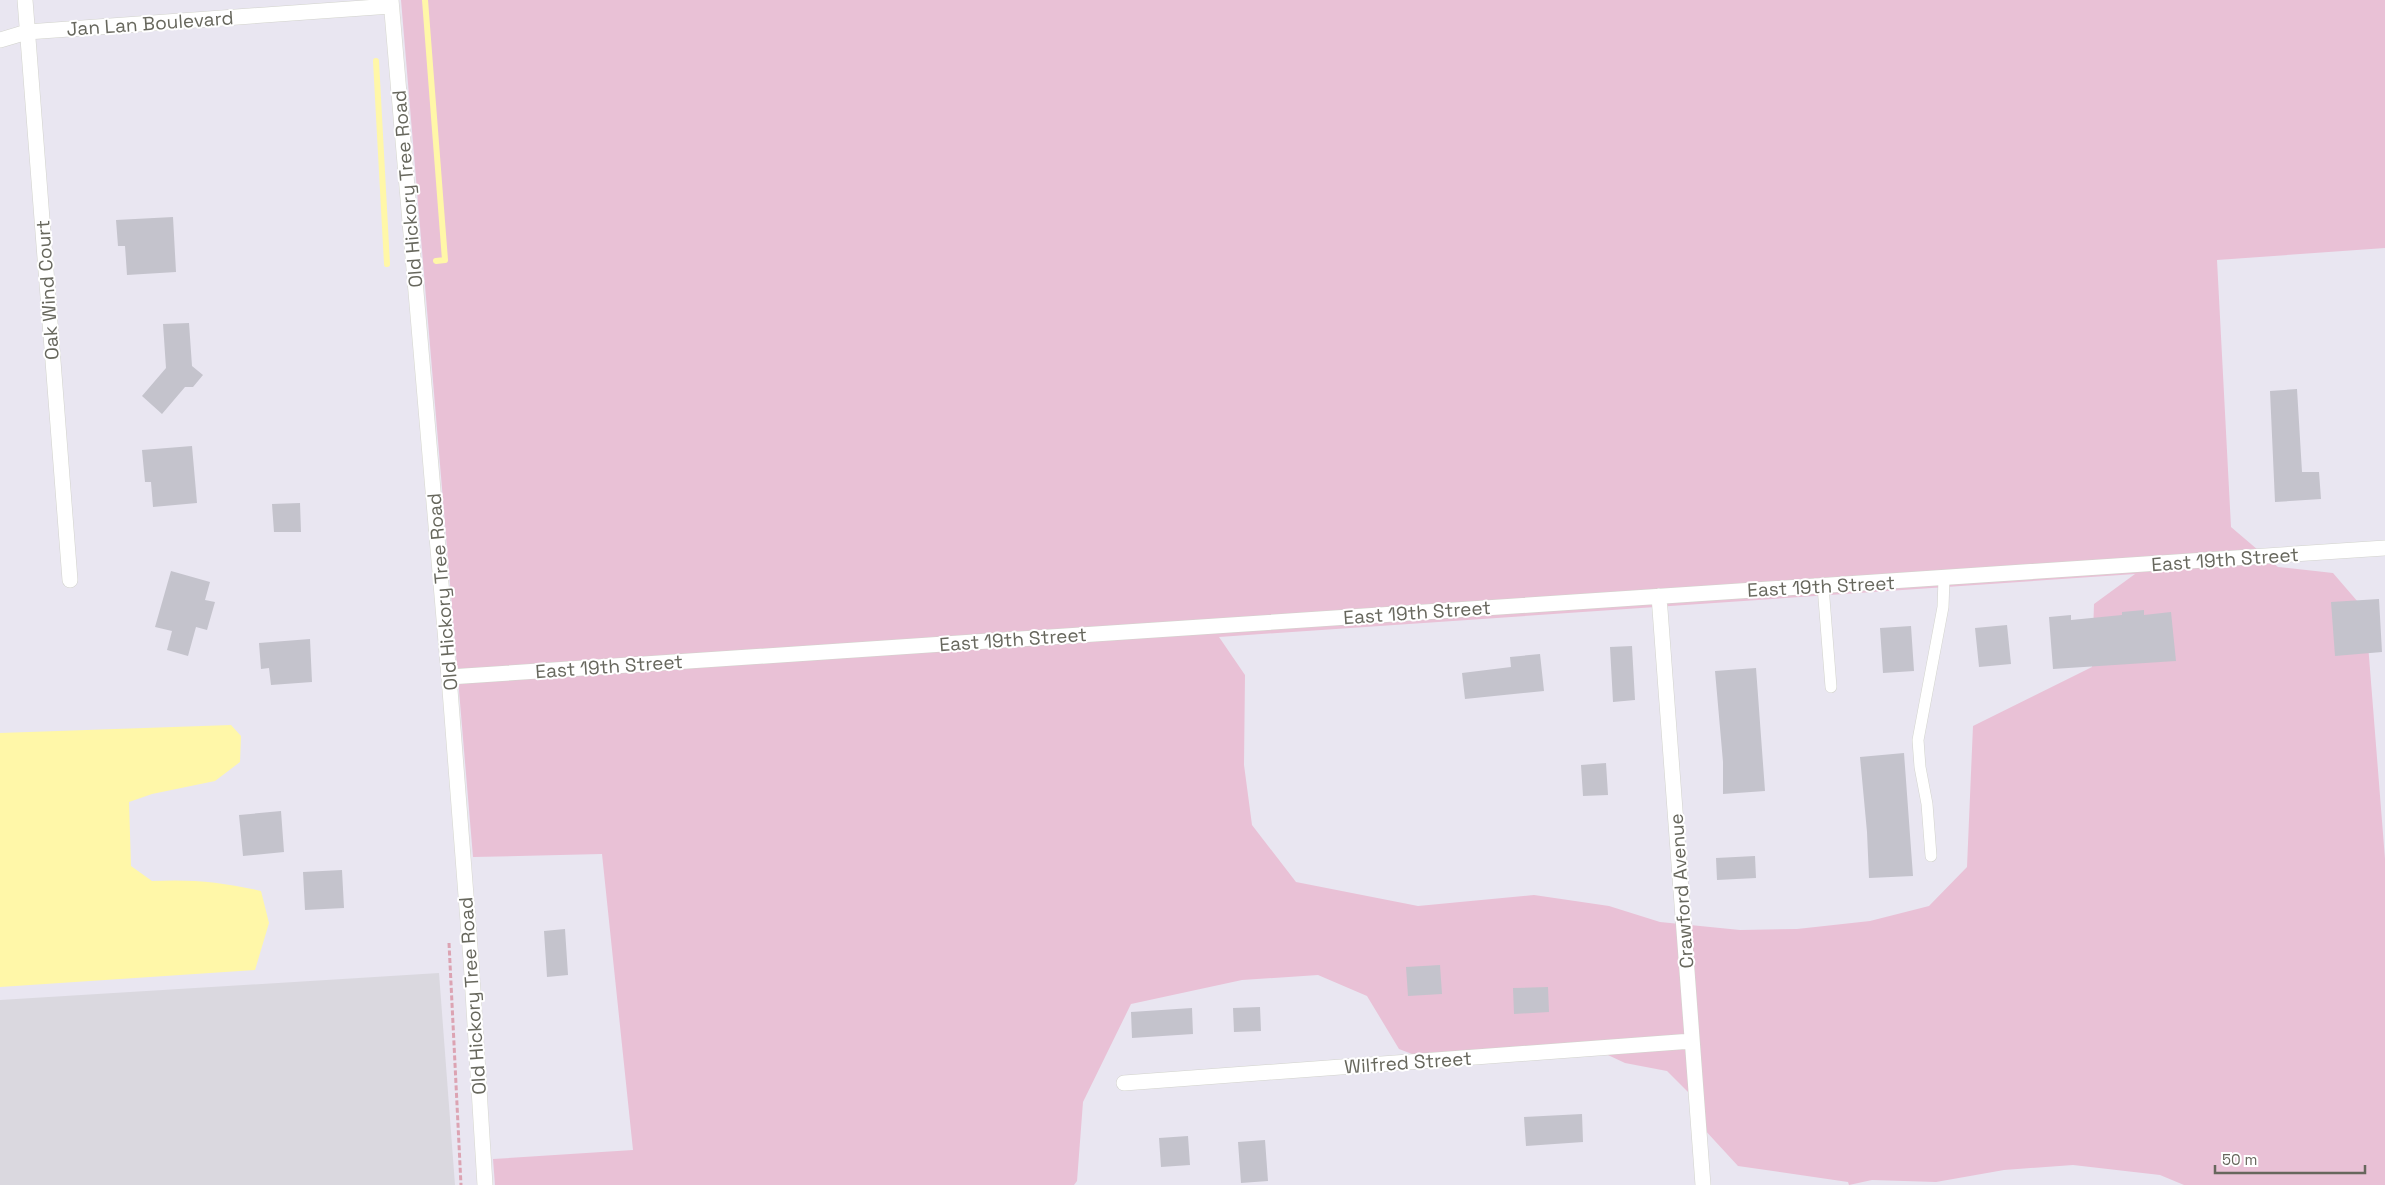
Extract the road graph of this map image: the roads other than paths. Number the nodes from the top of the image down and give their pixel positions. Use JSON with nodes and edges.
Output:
{"nodes":[{"id":1,"x":25,"y":0,"type":"edge"},
{"id":2,"x":391,"y":3,"type":"edge"},
{"id":3,"x":28,"y":32,"type":"junction"},
{"id":4,"x":0,"y":40,"type":"edge"},
{"id":5,"x":2385,"y":548,"type":"edge"},
{"id":6,"x":1944,"y":579,"type":"junction"},
{"id":7,"x":70,"y":580,"type":"dead end"},
{"id":8,"x":1823,"y":586,"type":"junction"},
{"id":9,"x":1659,"y":596,"type":"junction"},
{"id":10,"x":449,"y":676,"type":"junction"},
{"id":11,"x":1832,"y":687,"type":"dead end"},
{"id":12,"x":1931,"y":856,"type":"dead end"},
{"id":13,"x":1692,"y":1040,"type":"junction"},
{"id":14,"x":1124,"y":1083,"type":"dead end"},
{"id":15,"x":484,"y":1185,"type":"edge"},
{"id":16,"x":1702,"y":1185,"type":"edge"}],
"edges":[{"from":1,"to":3,"type":"street","name":"Oak Wind Court"},
{"from":2,"to":3,"type":"street","name":"Jan Lan Boulevard"},
{"from":2,"to":10,"type":"street","name":"Old Hickory Tree Road"},
{"from":3,"to":4,"type":"street","name":"Jan Lan Boulevard"},
{"from":3,"to":7,"type":"street","name":"Oak Wind Court"},
{"from":5,"to":6,"type":"street","name":"East 19th Street"},
{"from":6,"to":8,"type":"street","name":"East 19th Street"},
{"from":6,"to":12,"type":"lane"},
{"from":8,"to":9,"type":"street","name":"East 19th Street"},
{"from":8,"to":11,"type":"lane"},
{"from":9,"to":10,"type":"street","name":"East 19th Street"},
{"from":9,"to":13,"type":"street","name":"Crawford Avenue"},
{"from":10,"to":15,"type":"street","name":"Old Hickory Tree Road"},
{"from":13,"to":14,"type":"street","name":"Wilfred Street"},
{"from":13,"to":16,"type":"street","name":"Crawford Avenue"}]}
